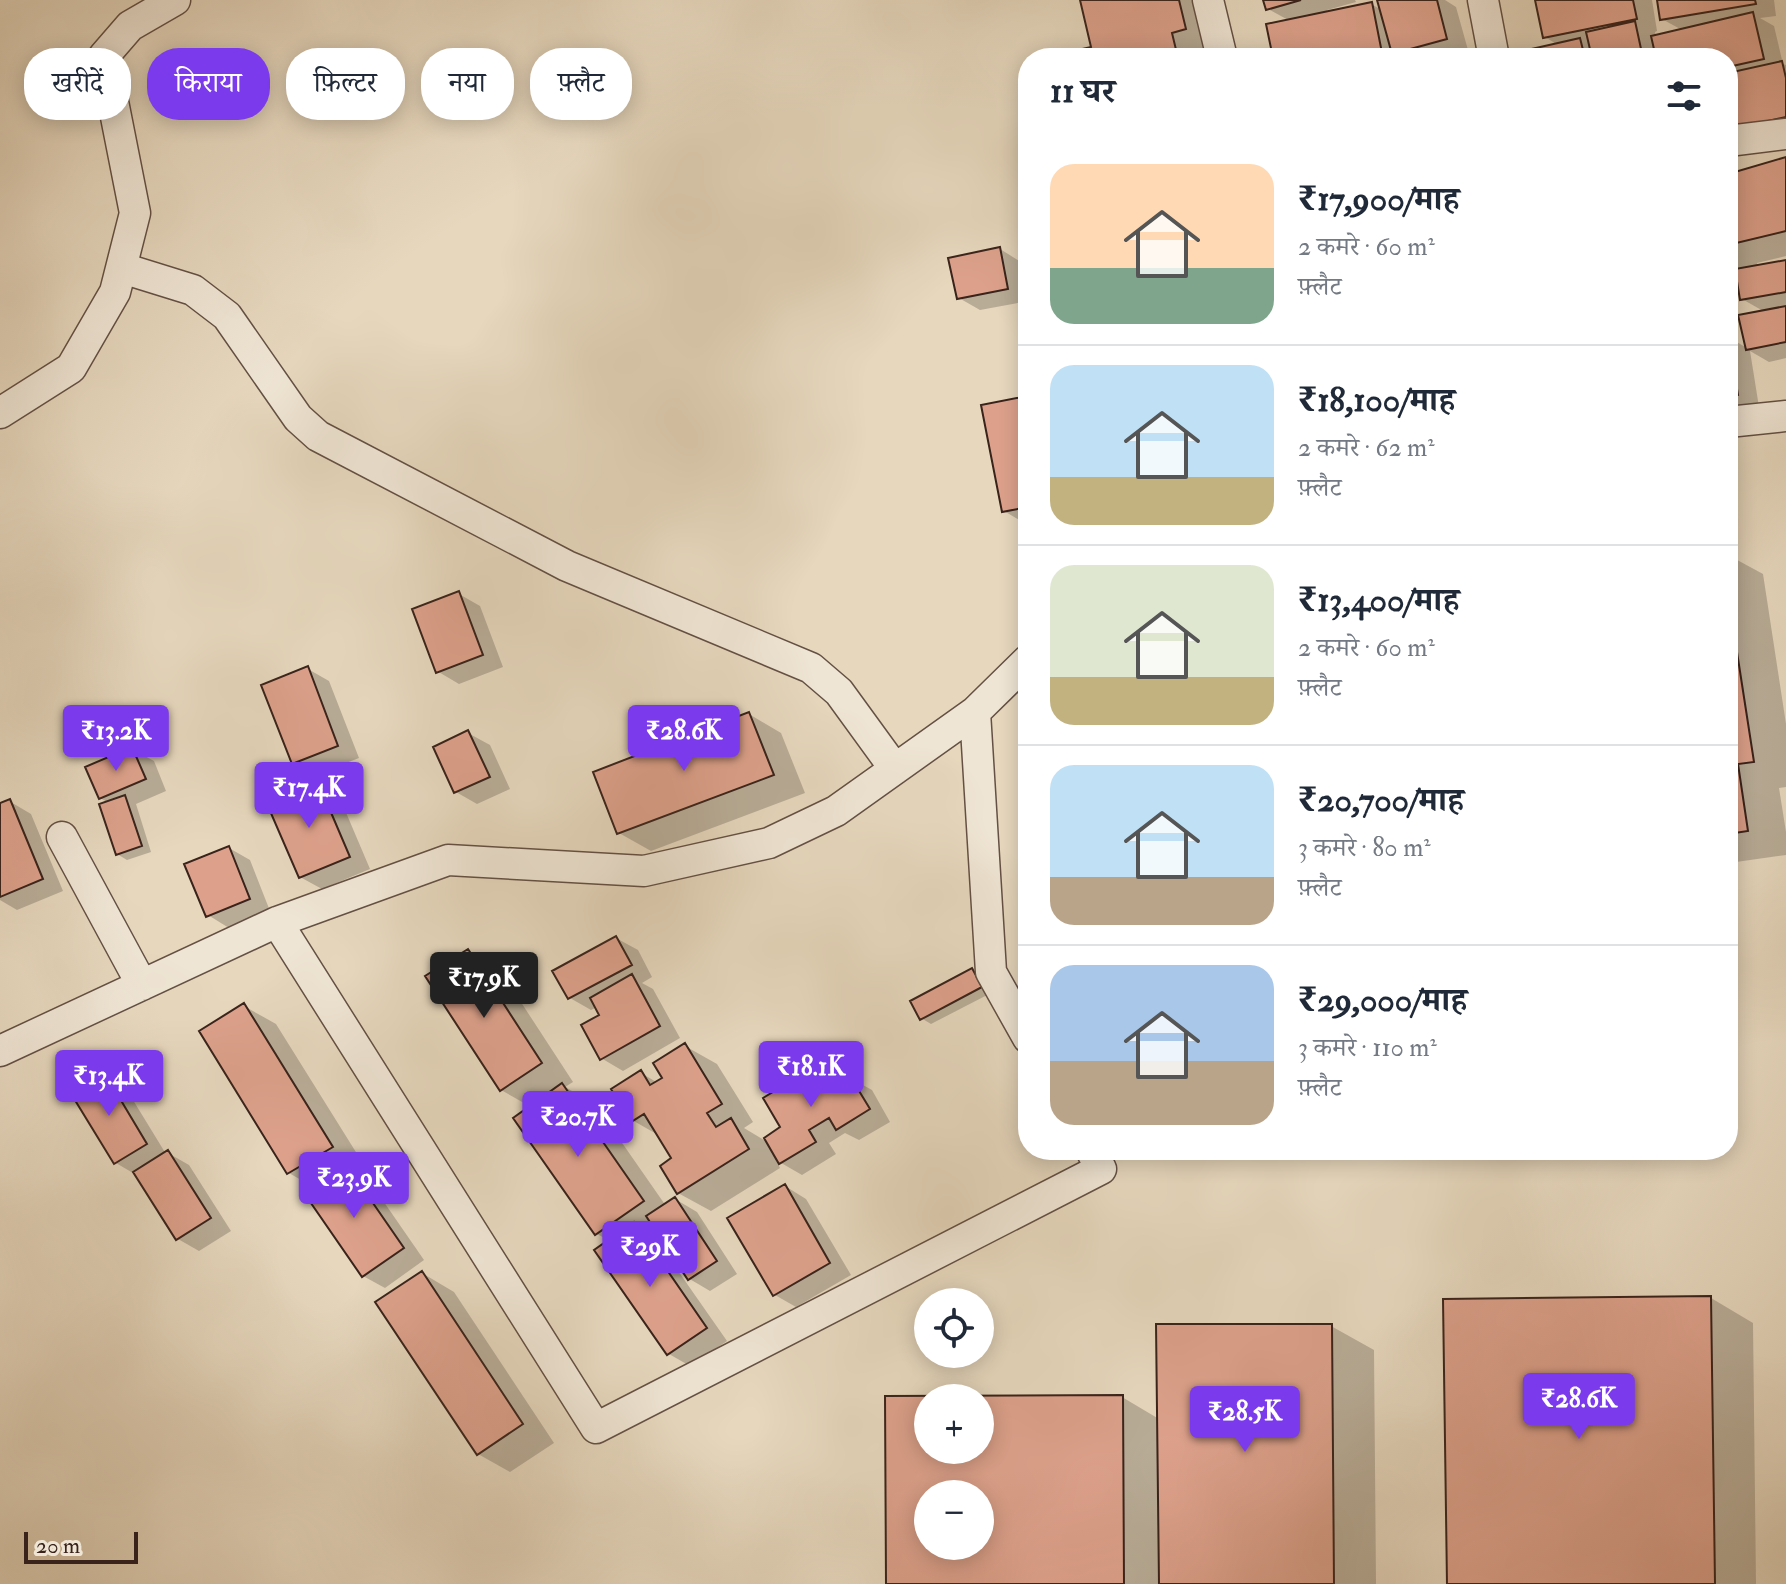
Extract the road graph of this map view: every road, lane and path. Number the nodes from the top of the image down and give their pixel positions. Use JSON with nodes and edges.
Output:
{"nodes":[{"id":1,"x":1208,"y":0,"type":"edge"},
{"id":2,"x":1483,"y":0,"type":"edge"},
{"id":3,"x":152,"y":13,"type":"edge"},
{"id":4,"x":1220,"y":48,"type":"edge"},
{"id":5,"x":1492,"y":48,"type":"edge"},
{"id":6,"x":1786,"y":134,"type":"edge"},
{"id":7,"x":1738,"y":140,"type":"edge"},
{"id":8,"x":122,"y":268,"type":"junction"},
{"id":9,"x":0,"y":413,"type":"edge"},
{"id":10,"x":1786,"y":416,"type":"edge"},
{"id":11,"x":1738,"y":421,"type":"edge"},
{"id":12,"x":1018,"y":670,"type":"edge"},
{"id":13,"x":975,"y":712,"type":"junction"},
{"id":14,"x":895,"y":769,"type":"junction"},
{"id":15,"x":62,"y":837,"type":"dead end"},
{"id":16,"x":277,"y":922,"type":"junction"},
{"id":17,"x":142,"y":985,"type":"junction"},
{"id":18,"x":1018,"y":1020,"type":"edge"},
{"id":19,"x":0,"y":1051,"type":"edge"},
{"id":20,"x":1096,"y":1160,"type":"edge"}],
"edges":[{"from":1,"to":4,"type":"street"},
{"from":2,"to":5,"type":"street"},
{"from":3,"to":8,"type":"street"},
{"from":6,"to":7,"type":"street"},
{"from":8,"to":9,"type":"street"},
{"from":8,"to":14,"type":"street"},
{"from":10,"to":11,"type":"street"},
{"from":12,"to":13,"type":"street"},
{"from":13,"to":14,"type":"street"},
{"from":13,"to":18,"type":"street"},
{"from":14,"to":16,"type":"street"},
{"from":15,"to":17,"type":"street"},
{"from":16,"to":17,"type":"street"},
{"from":16,"to":20,"type":"street"},
{"from":17,"to":19,"type":"street"}]}
